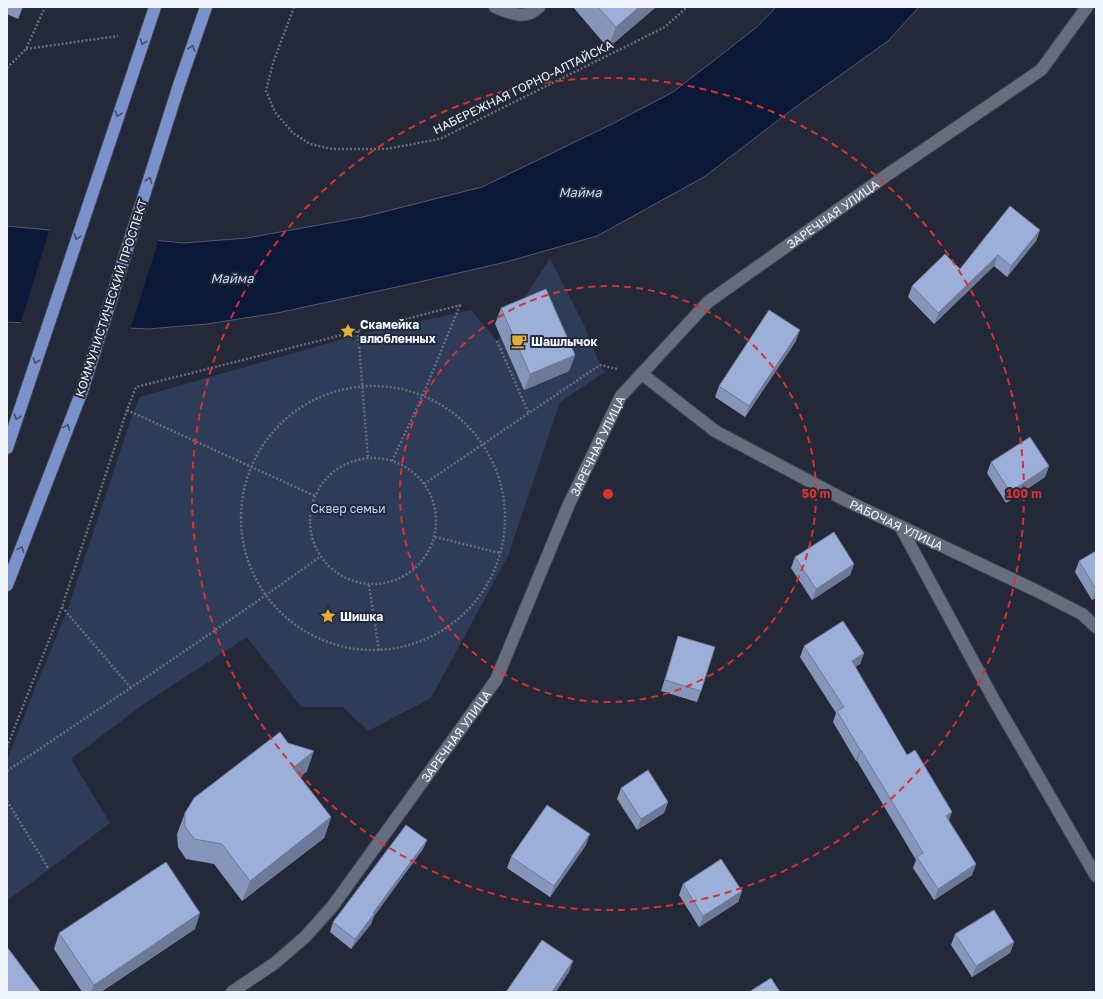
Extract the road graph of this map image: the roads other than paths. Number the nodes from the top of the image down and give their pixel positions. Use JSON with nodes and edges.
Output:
{"nodes":[{"id":1,"x":155,"y":7,"type":"edge"},
{"id":2,"x":206,"y":7,"type":"edge"},
{"id":3,"x":495,"y":7,"type":"edge"},
{"id":4,"x":539,"y":7,"type":"edge"},
{"id":5,"x":1088,"y":7,"type":"edge"},
{"id":6,"x":642,"y":374,"type":"junction"},
{"id":7,"x":7,"y":448,"type":"edge"},
{"id":8,"x":900,"y":526,"type":"junction"},
{"id":9,"x":7,"y":585,"type":"edge"},
{"id":10,"x":1096,"y":627,"type":"edge"},
{"id":11,"x":1096,"y":876,"type":"edge"},
{"id":12,"x":232,"y":992,"type":"edge"}],
"edges":[{"from":1,"to":7,"type":"main road","one_way":true},
{"from":9,"to":2,"type":"main road","name":"КОММУНИСТИЧЕСКИЙ ПРОСПЕКТ","one_way":true},
{"from":3,"to":4,"type":"street"},
{"from":5,"to":6,"type":"street","name":"ЗАРЕЧНАЯ УЛИЦА"},
{"from":6,"to":8,"type":"street","name":"РАБОЧАЯ УЛИЦА"},
{"from":6,"to":12,"type":"street","name":"ЗАРЕЧНАЯ УЛИЦА"},
{"from":8,"to":10,"type":"street","name":"РАБОЧАЯ УЛИЦА"},
{"from":8,"to":11,"type":"street"}]}
